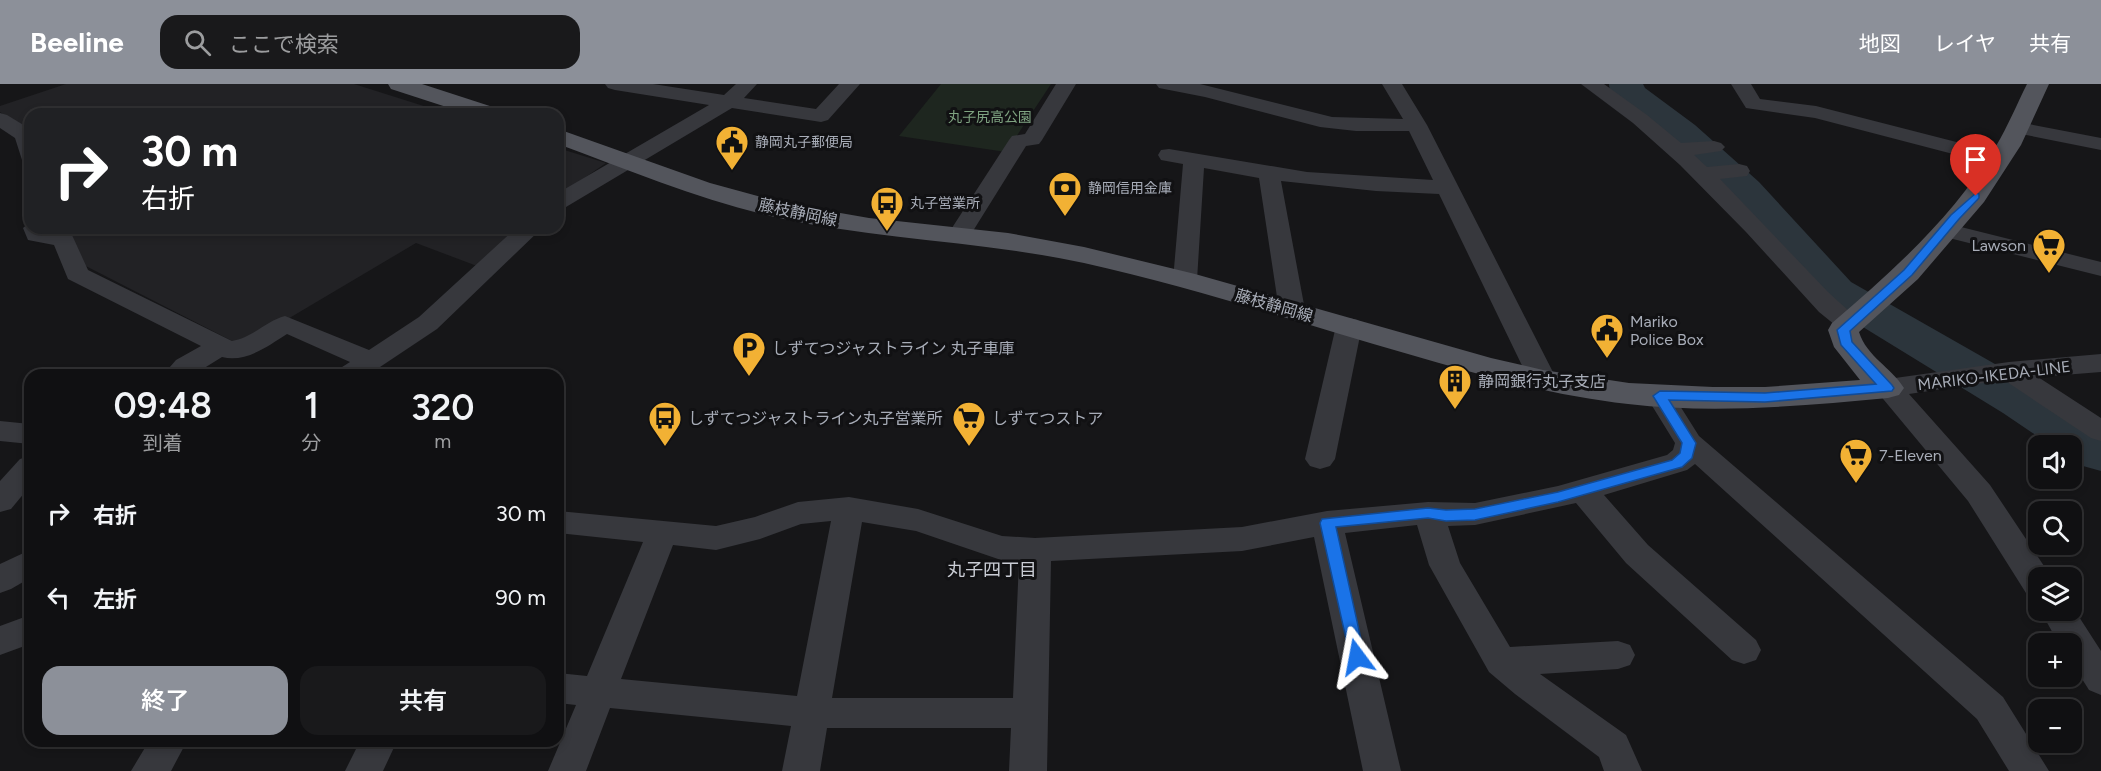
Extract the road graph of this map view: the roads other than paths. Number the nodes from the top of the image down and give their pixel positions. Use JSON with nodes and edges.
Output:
{"nodes":[{"id":1,"x":399,"y":84,"type":"edge"},
{"id":2,"x":615,"y":84,"type":"edge"},
{"id":3,"x":747,"y":84,"type":"edge"},
{"id":4,"x":850,"y":84,"type":"edge"},
{"id":5,"x":1066,"y":84,"type":"edge"},
{"id":6,"x":1166,"y":84,"type":"edge"},
{"id":7,"x":1392,"y":84,"type":"edge"},
{"id":8,"x":1591,"y":84,"type":"edge"},
{"id":9,"x":1741,"y":84,"type":"edge"},
{"id":10,"x":2037,"y":84,"type":"edge"},
{"id":11,"x":641,"y":86,"type":"edge"},
{"id":12,"x":728,"y":102,"type":"junction"},
{"id":13,"x":473,"y":108,"type":"edge"},
{"id":14,"x":0,"y":119,"type":"edge"},
{"id":15,"x":1417,"y":125,"type":"junction"},
{"id":16,"x":2018,"y":128,"type":"junction"},
{"id":17,"x":24,"y":134,"type":"edge"},
{"id":18,"x":564,"y":138,"type":"edge"},
{"id":19,"x":2101,"y":144,"type":"edge"},
{"id":20,"x":1714,"y":147,"type":"dead end"},
{"id":21,"x":1677,"y":150,"type":"junction"},
{"id":22,"x":1169,"y":155,"type":"dead end"},
{"id":23,"x":627,"y":160,"type":"junction"},
{"id":24,"x":1194,"y":160,"type":"junction"},
{"id":25,"x":1999,"y":160,"type":"junction"},
{"id":26,"x":1739,"y":171,"type":"dead end"},
{"id":27,"x":1269,"y":174,"type":"junction"},
{"id":28,"x":1701,"y":174,"type":"junction"},
{"id":29,"x":1447,"y":187,"type":"junction"},
{"id":30,"x":564,"y":198,"type":"edge"},
{"id":31,"x":1945,"y":230,"type":"junction"},
{"id":32,"x":36,"y":234,"type":"edge"},
{"id":33,"x":524,"y":234,"type":"edge"},
{"id":34,"x":960,"y":234,"type":"junction"},
{"id":35,"x":2101,"y":269,"type":"edge"},
{"id":36,"x":1185,"y":280,"type":"junction"},
{"id":37,"x":1292,"y":310,"type":"junction"},
{"id":38,"x":1859,"y":315,"type":"junction"},
{"id":39,"x":1349,"y":326,"type":"junction"},
{"id":40,"x":221,"y":346,"type":"junction"},
{"id":41,"x":372,"y":360,"type":"junction"},
{"id":42,"x":2101,"y":363,"type":"edge"},
{"id":43,"x":183,"y":369,"type":"edge"},
{"id":44,"x":358,"y":369,"type":"edge"},
{"id":45,"x":2000,"y":372,"type":"junction"},
{"id":46,"x":1543,"y":380,"type":"junction"},
{"id":47,"x":1888,"y":388,"type":"junction"},
{"id":48,"x":1660,"y":396,"type":"junction"},
{"id":49,"x":2098,"y":426,"type":"edge"},
{"id":50,"x":0,"y":431,"type":"edge"},
{"id":51,"x":24,"y":433,"type":"edge"},
{"id":52,"x":1689,"y":443,"type":"junction"},
{"id":53,"x":1320,"y":459,"type":"dead end"},
{"id":54,"x":24,"y":473,"type":"edge"},
{"id":55,"x":1582,"y":490,"type":"junction"},
{"id":56,"x":0,"y":501,"type":"edge"},
{"id":57,"x":849,"y":508,"type":"junction"},
{"id":58,"x":1428,"y":513,"type":"junction"},
{"id":59,"x":564,"y":523,"type":"edge"},
{"id":60,"x":1327,"y":523,"type":"junction"},
{"id":61,"x":662,"y":533,"type":"junction"},
{"id":62,"x":1035,"y":550,"type":"junction"},
{"id":63,"x":24,"y":566,"type":"edge"},
{"id":64,"x":2028,"y":569,"type":"edge"},
{"id":65,"x":0,"y":580,"type":"edge"},
{"id":66,"x":2063,"y":621,"type":"edge"},
{"id":67,"x":24,"y":631,"type":"edge"},
{"id":68,"x":0,"y":641,"type":"edge"},
{"id":69,"x":1743,"y":650,"type":"dead end"},
{"id":70,"x":1618,"y":655,"type":"dead end"},
{"id":71,"x":1501,"y":662,"type":"junction"},
{"id":72,"x":2101,"y":680,"type":"edge"},
{"id":73,"x":564,"y":689,"type":"edge"},
{"id":74,"x":597,"y":692,"type":"junction"},
{"id":75,"x":812,"y":713,"type":"junction"},
{"id":76,"x":1030,"y":713,"type":"junction"},
{"id":77,"x":165,"y":747,"type":"edge"},
{"id":78,"x":376,"y":747,"type":"edge"},
{"id":79,"x":150,"y":771,"type":"edge"},
{"id":80,"x":364,"y":771,"type":"edge"},
{"id":81,"x":567,"y":771,"type":"edge"},
{"id":82,"x":801,"y":771,"type":"edge"},
{"id":83,"x":1028,"y":771,"type":"edge"},
{"id":84,"x":1382,"y":771,"type":"edge"},
{"id":85,"x":1623,"y":771,"type":"edge"},
{"id":86,"x":2030,"y":771,"type":"edge"}],
"edges":[{"from":1,"to":13,"type":"main road"},
{"from":2,"to":11,"type":"street"},
{"from":3,"to":12,"type":"street"},
{"from":4,"to":12,"type":"street"},
{"from":5,"to":34,"type":"street"},
{"from":6,"to":15,"type":"street"},
{"from":7,"to":15,"type":"street"},
{"from":8,"to":21,"type":"street"},
{"from":9,"to":25,"type":"street"},
{"from":10,"to":16,"type":"main road"},
{"from":11,"to":12,"type":"street"},
{"from":12,"to":23,"type":"street"},
{"from":14,"to":17,"type":"street"},
{"from":15,"to":29,"type":"street"},
{"from":16,"to":19,"type":"street"},
{"from":16,"to":25,"type":"main road"},
{"from":18,"to":23,"type":"main road","name":"藤枝静岡線"},
{"from":20,"to":21,"type":"street"},
{"from":21,"to":28,"type":"street"},
{"from":22,"to":24,"type":"street"},
{"from":23,"to":30,"type":"street"},
{"from":23,"to":34,"type":"main road","name":"藤枝静岡線"},
{"from":24,"to":27,"type":"street"},
{"from":24,"to":36,"type":"street"},
{"from":25,"to":31,"type":"main road"},
{"from":26,"to":28,"type":"street"},
{"from":27,"to":29,"type":"street"},
{"from":27,"to":37,"type":"street"},
{"from":28,"to":38,"type":"street"},
{"from":29,"to":46,"type":"street"},
{"from":31,"to":35,"type":"street"},
{"from":31,"to":38,"type":"main road"},
{"from":32,"to":40,"type":"street"},
{"from":33,"to":41,"type":"street"},
{"from":34,"to":36,"type":"main road","name":"藤枝静岡線"},
{"from":36,"to":37,"type":"main road","name":"藤枝静岡線"},
{"from":37,"to":39,"type":"main road","name":"藤枝静岡線"},
{"from":38,"to":47,"type":"main road"},
{"from":39,"to":46,"type":"main road","name":"藤枝静岡線"},
{"from":39,"to":53,"type":"street"},
{"from":40,"to":41,"type":"street"},
{"from":40,"to":43,"type":"street"},
{"from":41,"to":44,"type":"street"},
{"from":42,"to":45,"type":"street","name":"MARIKO-IKEDA-LINE"},
{"from":45,"to":47,"type":"street","name":"MARIKO-IKEDA-LINE"},
{"from":45,"to":49,"type":"street"},
{"from":46,"to":48,"type":"main road","name":"藤枝静岡線"},
{"from":47,"to":48,"type":"main road","name":"藤枝静岡線"},
{"from":47,"to":64,"type":"street"},
{"from":48,"to":52,"type":"street"},
{"from":50,"to":51,"type":"street"},
{"from":52,"to":55,"type":"street"},
{"from":52,"to":86,"type":"street"},
{"from":54,"to":56,"type":"street"},
{"from":55,"to":58,"type":"street"},
{"from":55,"to":69,"type":"street"},
{"from":57,"to":61,"type":"street"},
{"from":57,"to":62,"type":"street"},
{"from":57,"to":75,"type":"street"},
{"from":58,"to":60,"type":"street"},
{"from":58,"to":71,"type":"street"},
{"from":59,"to":61,"type":"street"},
{"from":60,"to":62,"type":"street"},
{"from":60,"to":84,"type":"street"},
{"from":61,"to":74,"type":"street"},
{"from":62,"to":76,"type":"street"},
{"from":63,"to":65,"type":"street"},
{"from":66,"to":72,"type":"street"},
{"from":67,"to":68,"type":"street"},
{"from":70,"to":71,"type":"street"},
{"from":71,"to":85,"type":"street"},
{"from":73,"to":74,"type":"street"},
{"from":74,"to":75,"type":"street"},
{"from":74,"to":81,"type":"street"},
{"from":75,"to":76,"type":"street"},
{"from":75,"to":82,"type":"street"},
{"from":76,"to":83,"type":"street"},
{"from":77,"to":79,"type":"street"},
{"from":78,"to":80,"type":"street"}]}
